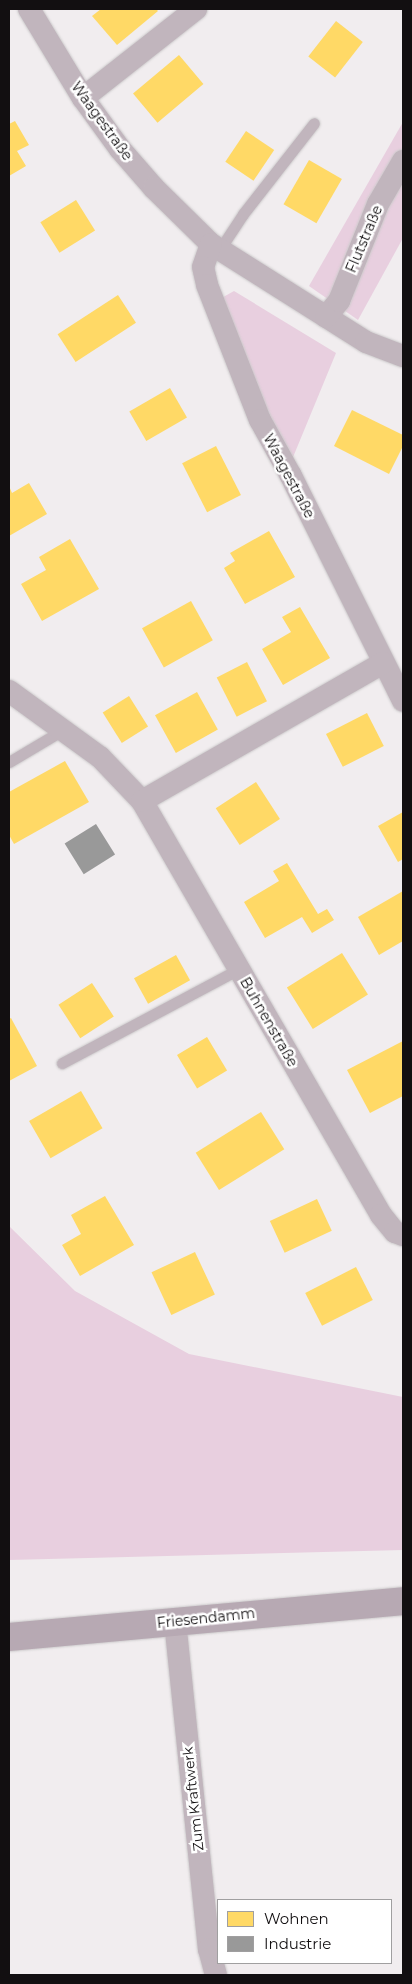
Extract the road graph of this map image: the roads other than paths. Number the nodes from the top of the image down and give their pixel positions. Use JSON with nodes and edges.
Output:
{"nodes":[{"id":1,"x":29,"y":9,"type":"edge"},
{"id":2,"x":196,"y":9,"type":"edge"},
{"id":3,"x":83,"y":98,"type":"junction"},
{"id":4,"x":314,"y":123,"type":"dead end"},
{"id":5,"x":403,"y":161,"type":"edge"},
{"id":6,"x":216,"y":246,"type":"junction"},
{"id":7,"x":326,"y":317,"type":"junction"},
{"id":8,"x":403,"y":356,"type":"edge"},
{"id":9,"x":382,"y":663,"type":"junction"},
{"id":10,"x":9,"y":691,"type":"edge"},
{"id":11,"x":403,"y":701,"type":"edge"},
{"id":12,"x":63,"y":730,"type":"junction"},
{"id":13,"x":9,"y":762,"type":"edge"},
{"id":14,"x":142,"y":801,"type":"junction"},
{"id":15,"x":239,"y":969,"type":"junction"},
{"id":16,"x":62,"y":1063,"type":"dead end"},
{"id":17,"x":403,"y":1235,"type":"edge"},
{"id":18,"x":403,"y":1601,"type":"edge"},
{"id":19,"x":175,"y":1621,"type":"junction"},
{"id":20,"x":9,"y":1637,"type":"edge"},
{"id":21,"x":216,"y":1975,"type":"edge"}],
"edges":[{"from":1,"to":3,"type":"street","name":"Waagestraße"},
{"from":2,"to":3,"type":"street"},
{"from":3,"to":6,"type":"street","name":"Waagestraße"},
{"from":4,"to":6,"type":"lane"},
{"from":5,"to":7,"type":"street","name":"Flutstraße"},
{"from":6,"to":7,"type":"street","name":"Waagestraße"},
{"from":6,"to":9,"type":"street","name":"Waagestraße"},
{"from":7,"to":8,"type":"street","name":"Waagestraße"},
{"from":9,"to":11,"type":"street","name":"Waagestraße"},
{"from":9,"to":14,"type":"street"},
{"from":10,"to":12,"type":"street","name":"Buhnenstraße"},
{"from":12,"to":13,"type":"lane"},
{"from":12,"to":14,"type":"street","name":"Buhnenstraße"},
{"from":14,"to":15,"type":"street","name":"Buhnenstraße"},
{"from":15,"to":16,"type":"lane"},
{"from":15,"to":17,"type":"street","name":"Buhnenstraße"},
{"from":18,"to":19,"type":"main road","name":"Friesendamm"},
{"from":19,"to":20,"type":"main road","name":"Friesendamm"},
{"from":19,"to":21,"type":"street","name":"Zum Kraftwerk"}]}
